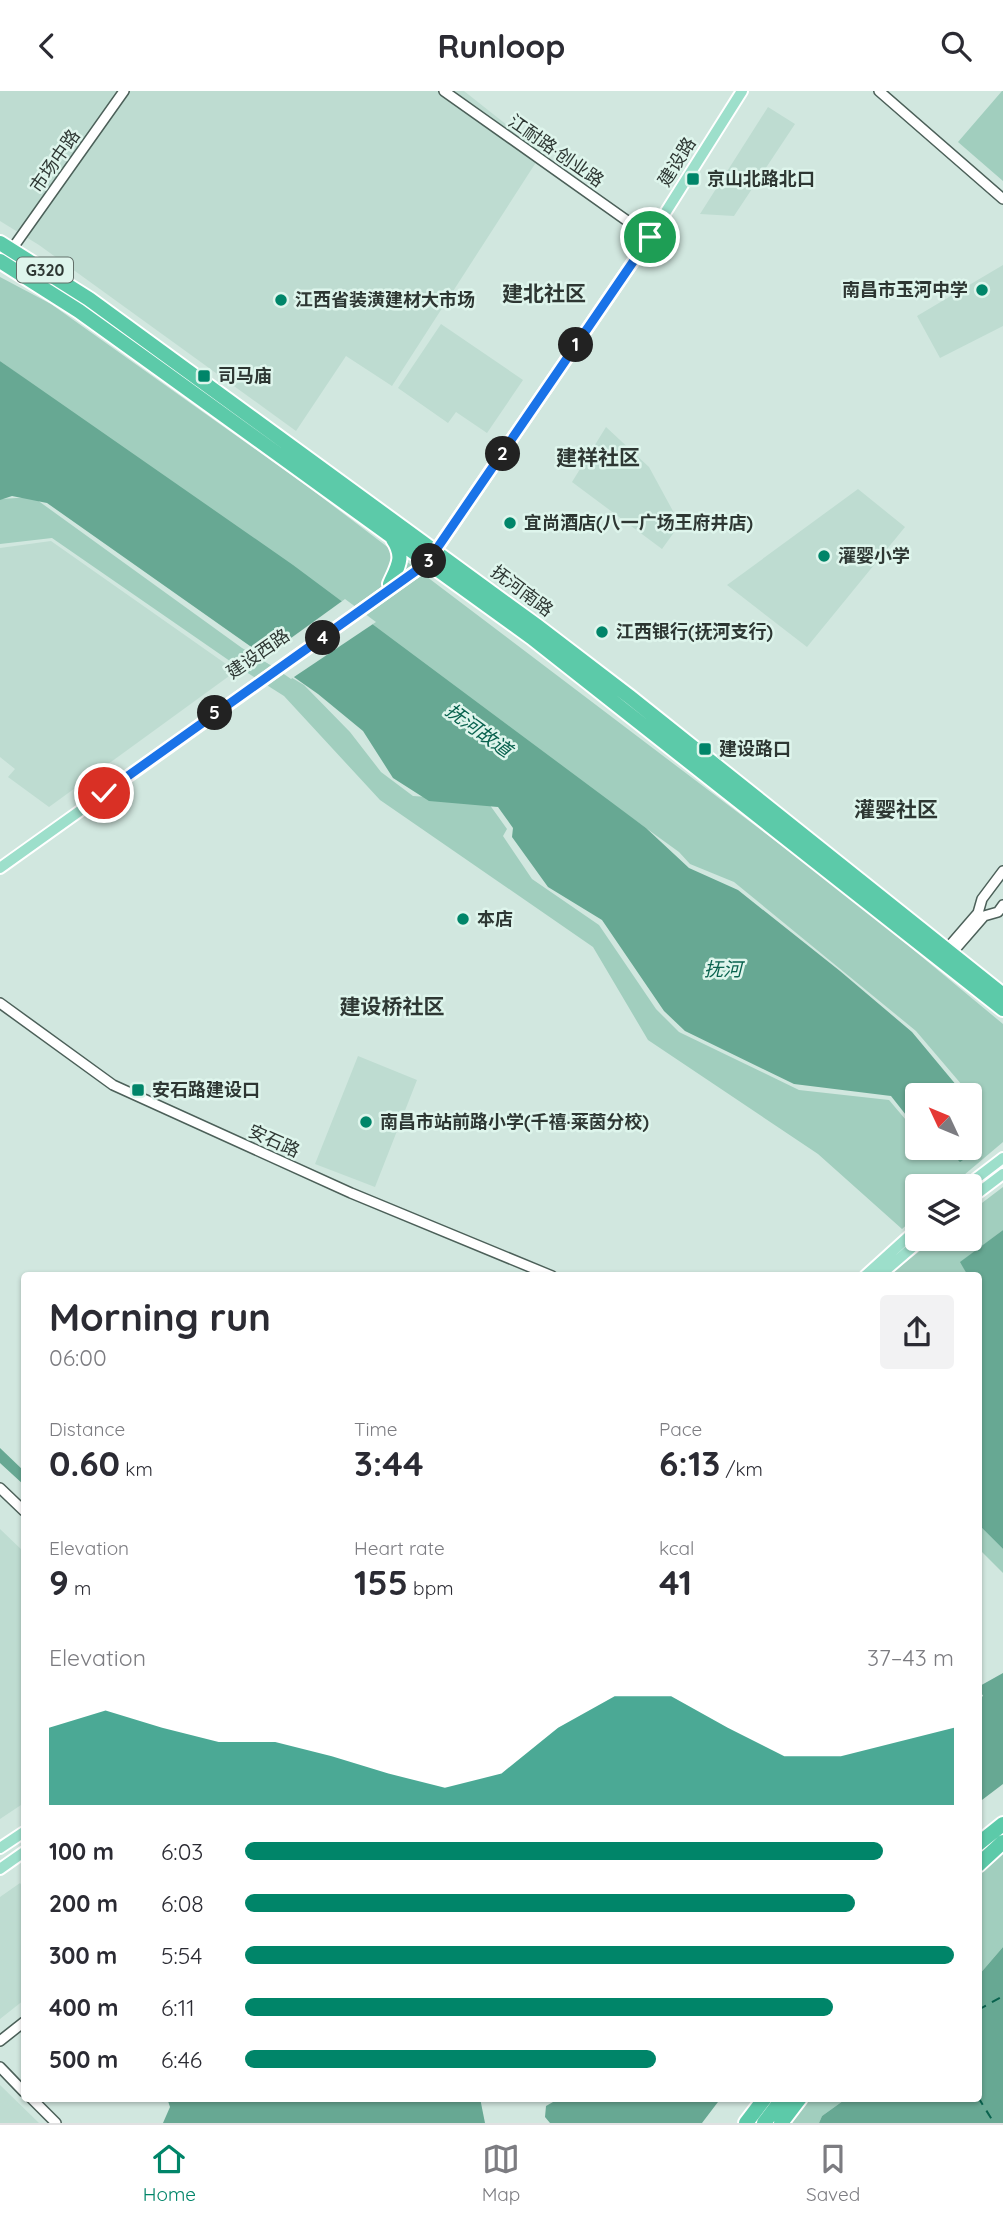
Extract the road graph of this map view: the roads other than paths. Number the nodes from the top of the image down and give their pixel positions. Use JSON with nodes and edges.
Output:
{"nodes":[{"id":1,"x":124,"y":91,"type":"edge"},
{"id":2,"x":444,"y":91,"type":"edge"},
{"id":3,"x":742,"y":91,"type":"edge"},
{"id":4,"x":879,"y":91,"type":"edge"},
{"id":5,"x":1003,"y":199,"type":"edge"},
{"id":6,"x":650,"y":237,"type":"junction"},
{"id":7,"x":6,"y":246,"type":"edge"},
{"id":8,"x":0,"y":261,"type":"edge"},
{"id":9,"x":392,"y":538,"type":"junction"},
{"id":10,"x":429,"y":555,"type":"junction"},
{"id":11,"x":392,"y":586,"type":"junction"},
{"id":12,"x":240,"y":692,"type":"junction"},
{"id":13,"x":0,"y":860,"type":"edge"},
{"id":14,"x":0,"y":868,"type":"edge"},
{"id":15,"x":1003,"y":871,"type":"edge"},
{"id":16,"x":1003,"y":905,"type":"edge"},
{"id":17,"x":948,"y":952,"type":"junction"},
{"id":18,"x":1003,"y":995,"type":"edge"},
{"id":19,"x":0,"y":1003,"type":"edge"},
{"id":20,"x":1003,"y":1009,"type":"edge"},
{"id":21,"x":1003,"y":1158,"type":"edge"},
{"id":22,"x":982,"y":1174,"type":"edge"},
{"id":23,"x":1003,"y":1174,"type":"edge"},
{"id":24,"x":982,"y":1190,"type":"edge"},
{"id":25,"x":905,"y":1240,"type":"edge"},
{"id":26,"x":908,"y":1251,"type":"edge"},
{"id":27,"x":542,"y":1272,"type":"edge"},
{"id":28,"x":870,"y":1272,"type":"edge"},
{"id":29,"x":884,"y":1272,"type":"edge"},
{"id":30,"x":0,"y":1488,"type":"edge"},
{"id":31,"x":21,"y":1508,"type":"edge"},
{"id":32,"x":1003,"y":1824,"type":"edge"},
{"id":33,"x":21,"y":1834,"type":"edge"},
{"id":34,"x":982,"y":1842,"type":"edge"},
{"id":35,"x":1003,"y":1842,"type":"edge"},
{"id":36,"x":0,"y":1848,"type":"edge"},
{"id":37,"x":21,"y":1854,"type":"edge"},
{"id":38,"x":982,"y":1861,"type":"edge"},
{"id":39,"x":0,"y":1868,"type":"edge"},
{"id":40,"x":21,"y":2024,"type":"edge"},
{"id":41,"x":0,"y":2041,"type":"edge"},
{"id":42,"x":0,"y":2067,"type":"edge"},
{"id":43,"x":21,"y":2088,"type":"edge"},
{"id":44,"x":35,"y":2102,"type":"edge"},
{"id":45,"x":762,"y":2102,"type":"edge"},
{"id":46,"x":780,"y":2102,"type":"edge"},
{"id":47,"x":797,"y":2102,"type":"edge"},
{"id":48,"x":56,"y":2123,"type":"edge"},
{"id":49,"x":746,"y":2123,"type":"edge"},
{"id":50,"x":764,"y":2123,"type":"edge"},
{"id":51,"x":781,"y":2123,"type":"edge"}],
"edges":[{"from":1,"to":7,"type":"street","name":"市场中路"},
{"from":2,"to":6,"type":"street","name":"江耐路·创业路"},
{"from":3,"to":6,"type":"main road","name":"建设路"},
{"from":4,"to":5,"type":"street"},
{"from":6,"to":10,"type":"main road","name":"建设路"},
{"from":7,"to":10,"type":"highway","name":"抚河南路","number":"G320"},
{"from":8,"to":9,"type":"highway","name":"抚河南路"},
{"from":9,"to":10,"type":"highway","name":"抚河南路"},
{"from":9,"to":11,"type":"highway"},
{"from":10,"to":11,"type":"main road","name":"建设西路"},
{"from":10,"to":17,"type":"highway","name":"抚河南路"},
{"from":10,"to":20,"type":"highway","name":"抚河南路"},
{"from":11,"to":12,"type":"main road","name":"建设西路"},
{"from":12,"to":13,"type":"main road","name":"建设西路"},
{"from":12,"to":14,"type":"main road","name":"建设西路"},
{"from":15,"to":17,"type":"street"},
{"from":16,"to":17,"type":"street"},
{"from":17,"to":18,"type":"highway","name":"抚河南路"},
{"from":19,"to":27,"type":"street","name":"安石路"},
{"from":21,"to":22,"type":"main road"},
{"from":23,"to":24,"type":"main road"},
{"from":25,"to":28,"type":"main road"},
{"from":26,"to":29,"type":"main road"},
{"from":30,"to":31,"type":"street"},
{"from":32,"to":34,"type":"highway"},
{"from":33,"to":36,"type":"main road"},
{"from":35,"to":38,"type":"highway"},
{"from":37,"to":39,"type":"main road"},
{"from":40,"to":41,"type":"street"},
{"from":42,"to":43,"type":"street"},
{"from":44,"to":48,"type":"street"},
{"from":45,"to":49,"type":"highway"},
{"from":46,"to":50,"type":"highway"},
{"from":47,"to":51,"type":"highway"}]}
